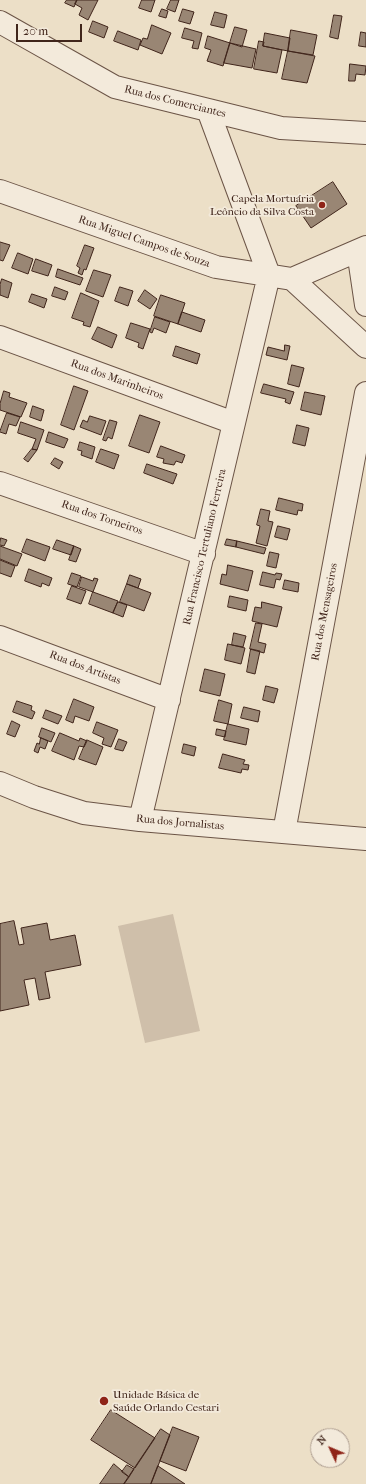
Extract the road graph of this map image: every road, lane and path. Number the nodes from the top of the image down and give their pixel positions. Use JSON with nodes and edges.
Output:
{"nodes":[{"id":1,"x":0,"y":22,"type":"edge"},
{"id":2,"x":208,"y":110,"type":"junction"},
{"id":3,"x":366,"y":133,"type":"edge"},
{"id":4,"x":0,"y":191,"type":"edge"},
{"id":5,"x":362,"y":249,"type":"edge"},
{"id":6,"x":269,"y":275,"type":"junction"},
{"id":7,"x":292,"y":278,"type":"junction"},
{"id":8,"x":366,"y":305,"type":"edge"},
{"id":9,"x":0,"y":337,"type":"edge"},
{"id":10,"x":366,"y":347,"type":"edge"},
{"id":11,"x":366,"y":393,"type":"edge"},
{"id":12,"x":234,"y":424,"type":"junction"},
{"id":13,"x":0,"y":483,"type":"edge"},
{"id":14,"x":204,"y":554,"type":"junction"},
{"id":15,"x":0,"y":636,"type":"edge"},
{"id":16,"x":169,"y":700,"type":"junction"},
{"id":17,"x":0,"y":783,"type":"edge"},
{"id":18,"x":140,"y":820,"type":"junction"},
{"id":19,"x":284,"y":832,"type":"junction"},
{"id":20,"x":366,"y":839,"type":"edge"}],
"edges":[{"from":1,"to":2,"type":"street","name":"Rua dos Comerciantes"},
{"from":2,"to":3,"type":"street","name":"Rua dos Comerciantes"},
{"from":2,"to":6,"type":"street"},
{"from":4,"to":6,"type":"street","name":"Rua Miguel Campos de Souza"},
{"from":5,"to":7,"type":"street"},
{"from":5,"to":8,"type":"street"},
{"from":6,"to":7,"type":"street","name":"Rua Miguel Campos de Souza"},
{"from":6,"to":12,"type":"street","name":"Rua Francisco Tertuliano Ferreira"},
{"from":7,"to":10,"type":"street"},
{"from":9,"to":12,"type":"street","name":"Rua dos Marinheiros"},
{"from":11,"to":19,"type":"street","name":"Rua dos Mensageiros"},
{"from":12,"to":14,"type":"street","name":"Rua Francisco Tertuliano Ferreira"},
{"from":13,"to":14,"type":"street","name":"Rua dos Torneiros"},
{"from":14,"to":16,"type":"street","name":"Rua Francisco Tertuliano Ferreira"},
{"from":15,"to":16,"type":"street","name":"Rua dos Artistas"},
{"from":16,"to":18,"type":"street","name":"Rua Francisco Tertuliano Ferreira"},
{"from":17,"to":18,"type":"street","name":"Rua dos Jornalistas"},
{"from":18,"to":19,"type":"street","name":"Rua dos Jornalistas"},
{"from":19,"to":20,"type":"street","name":"Rua dos Jornalistas"}]}
